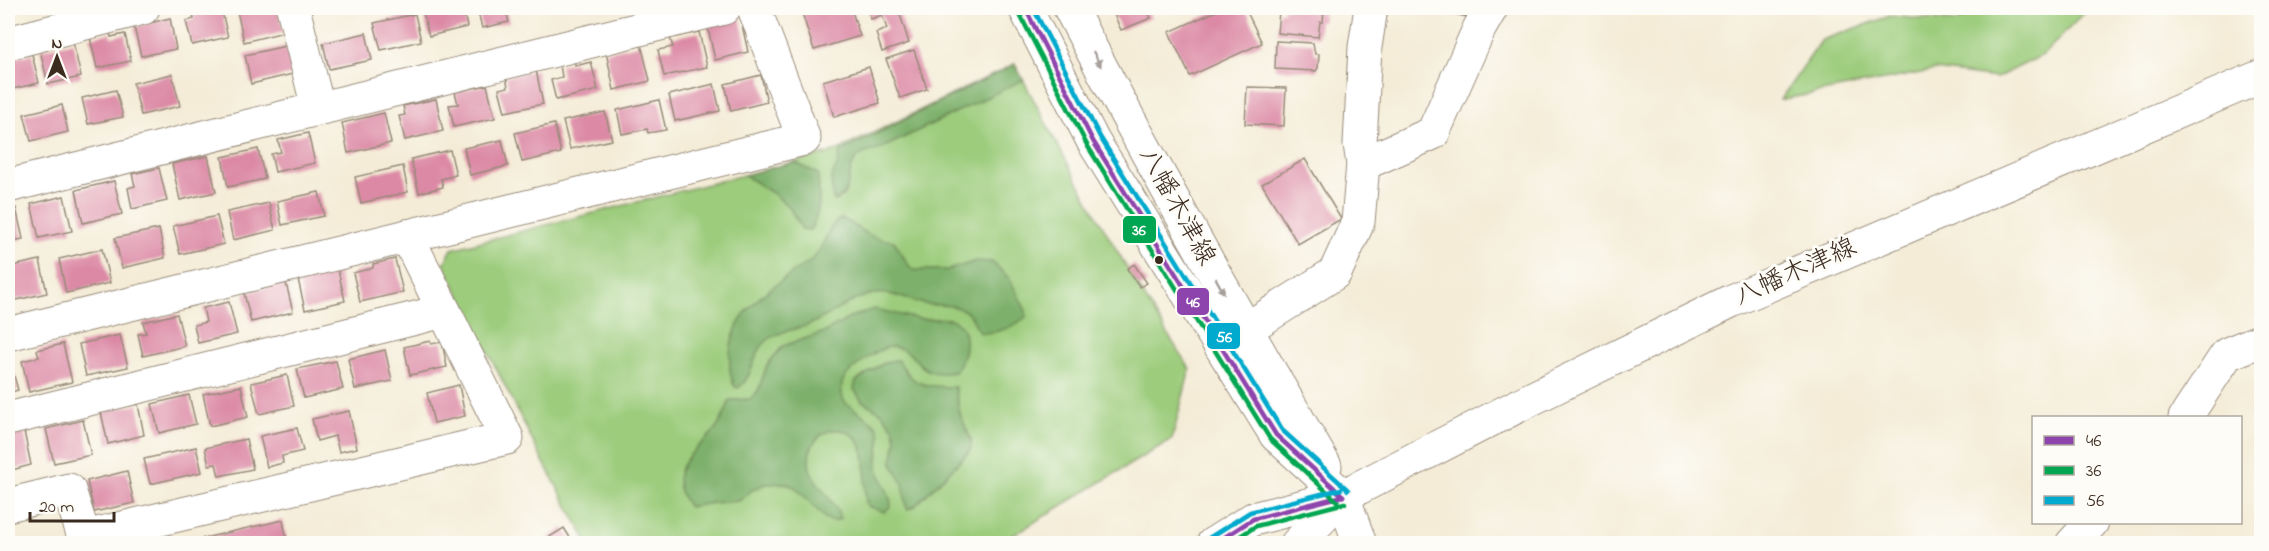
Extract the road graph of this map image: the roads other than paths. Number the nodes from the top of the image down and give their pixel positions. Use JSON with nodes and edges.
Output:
{"nodes":[{"id":1,"x":143,"y":8,"type":"edge"},
{"id":2,"x":293,"y":8,"type":"edge"},
{"id":3,"x":724,"y":8,"type":"edge"},
{"id":4,"x":754,"y":8,"type":"edge"},
{"id":5,"x":1025,"y":8,"type":"edge"},
{"id":6,"x":1070,"y":8,"type":"edge"},
{"id":7,"x":1371,"y":8,"type":"edge"},
{"id":8,"x":1491,"y":8,"type":"edge"},
{"id":9,"x":8,"y":43,"type":"edge"},
{"id":10,"x":2262,"y":76,"type":"edge"},
{"id":11,"x":318,"y":108,"type":"junction"},
{"id":12,"x":1363,"y":164,"type":"junction"},
{"id":13,"x":8,"y":186,"type":"edge"},
{"id":14,"x":406,"y":236,"type":"junction"},
{"id":15,"x":444,"y":311,"type":"junction"},
{"id":16,"x":1245,"y":330,"type":"junction"},
{"id":17,"x":8,"y":334,"type":"edge"},
{"id":18,"x":2262,"y":340,"type":"edge"},
{"id":19,"x":2186,"y":416,"type":"edge"},
{"id":20,"x":8,"y":418,"type":"edge"},
{"id":21,"x":1343,"y":496,"type":"junction"},
{"id":22,"x":8,"y":505,"type":"edge"},
{"id":23,"x":2090,"y":524,"type":"edge"},
{"id":24,"x":1213,"y":543,"type":"edge"},
{"id":25,"x":1296,"y":543,"type":"edge"},
{"id":26,"x":1360,"y":543,"type":"edge"},
{"id":27,"x":2072,"y":543,"type":"edge"}],
"edges":[{"from":1,"to":9,"type":"street"},
{"from":2,"to":11,"type":"street"},
{"from":3,"to":11,"type":"street"},
{"from":4,"to":14,"type":"street"},
{"from":5,"to":21,"type":"street","name":"八幡木津線"},
{"from":6,"to":16,"type":"street","name":"八幡木津線","one_way":true},
{"from":7,"to":12,"type":"street"},
{"from":8,"to":12,"type":"street"},
{"from":10,"to":21,"type":"street","name":"八幡木津線"},
{"from":11,"to":13,"type":"street"},
{"from":12,"to":16,"type":"street"},
{"from":14,"to":15,"type":"street"},
{"from":14,"to":17,"type":"street"},
{"from":15,"to":20,"type":"street"},
{"from":15,"to":22,"type":"street"},
{"from":16,"to":21,"type":"street","name":"八幡木津線"},
{"from":18,"to":19,"type":"street"},
{"from":21,"to":24,"type":"street"},
{"from":21,"to":25,"type":"street"},
{"from":21,"to":26,"type":"street"},
{"from":23,"to":27,"type":"street"}]}
